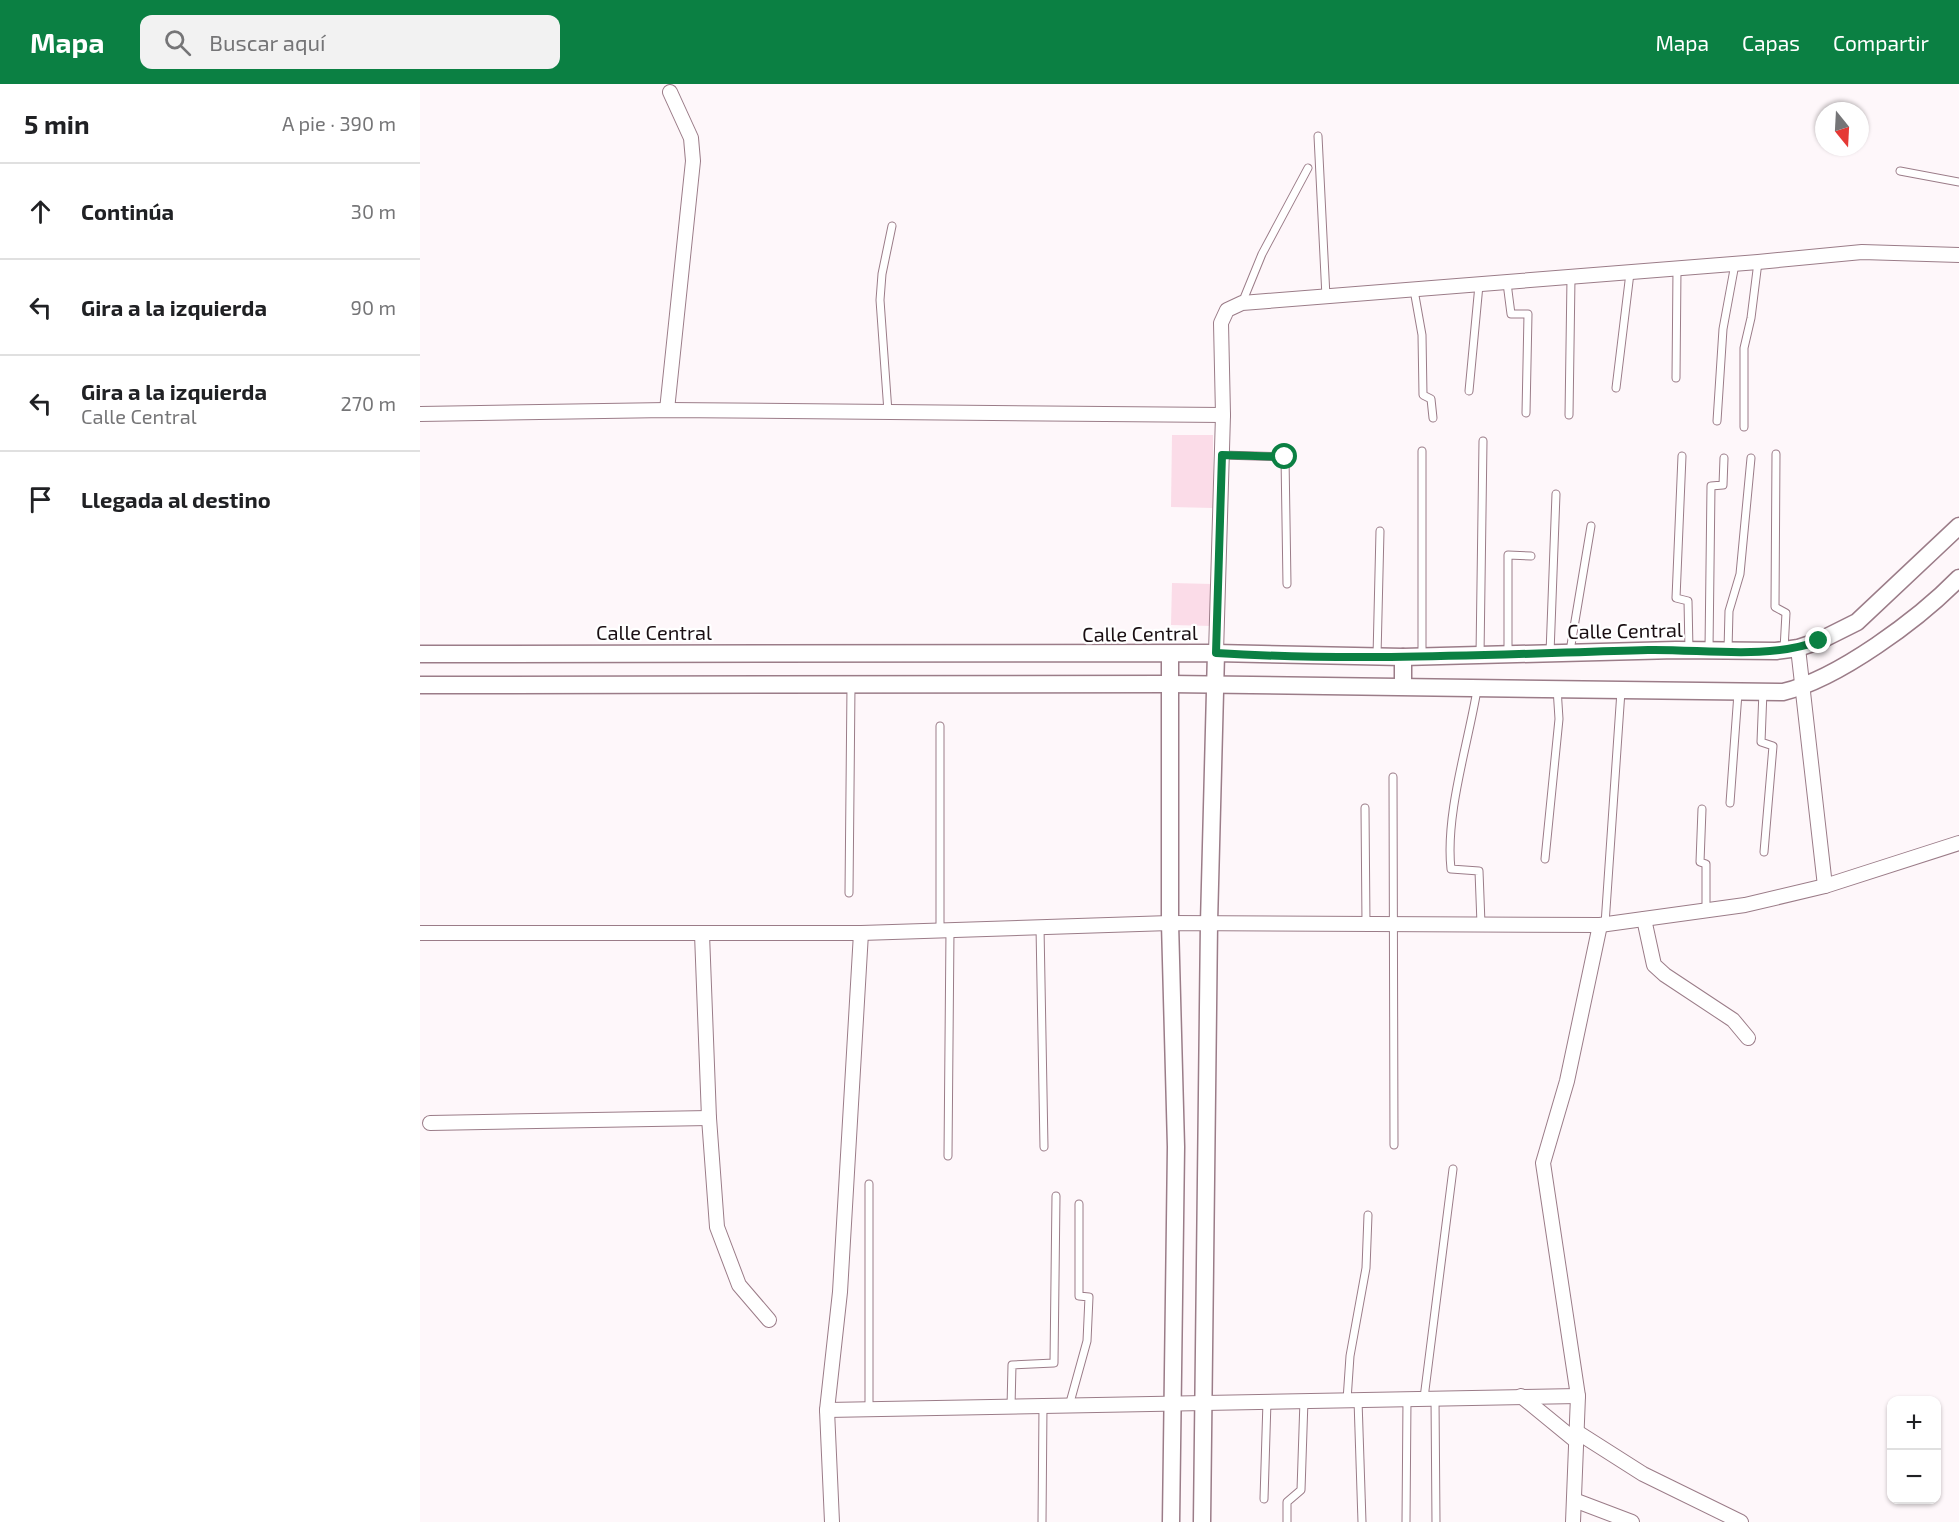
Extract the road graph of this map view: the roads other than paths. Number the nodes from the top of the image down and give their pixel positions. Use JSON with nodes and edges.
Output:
{"nodes":[{"id":1,"x":670,"y":92,"type":"dead end"},
{"id":2,"x":1318,"y":136,"type":"dead end"},
{"id":3,"x":1308,"y":168,"type":"dead end"},
{"id":4,"x":1900,"y":171,"type":"dead end"},
{"id":5,"x":1959,"y":182,"type":"edge"},
{"id":6,"x":892,"y":226,"type":"dead end"},
{"id":7,"x":1959,"y":255,"type":"edge"},
{"id":8,"x":1758,"y":262,"type":"junction"},
{"id":9,"x":1735,"y":264,"type":"junction"},
{"id":10,"x":1677,"y":269,"type":"junction"},
{"id":11,"x":1630,"y":273,"type":"junction"},
{"id":12,"x":1571,"y":278,"type":"junction"},
{"id":13,"x":1507,"y":283,"type":"junction"},
{"id":14,"x":1479,"y":285,"type":"junction"},
{"id":15,"x":1414,"y":290,"type":"junction"},
{"id":16,"x":1326,"y":297,"type":"junction"},
{"id":17,"x":1242,"y":303,"type":"junction"},
{"id":18,"x":1676,"y":378,"type":"dead end"},
{"id":19,"x":1616,"y":388,"type":"dead end"},
{"id":20,"x":1469,"y":391,"type":"dead end"},
{"id":21,"x":667,"y":410,"type":"junction"},
{"id":22,"x":888,"y":412,"type":"junction"},
{"id":23,"x":1526,"y":413,"type":"dead end"},
{"id":24,"x":420,"y":414,"type":"edge"},
{"id":25,"x":1223,"y":415,"type":"junction"},
{"id":26,"x":1569,"y":415,"type":"dead end"},
{"id":27,"x":1433,"y":418,"type":"dead end"},
{"id":28,"x":1717,"y":421,"type":"dead end"},
{"id":29,"x":1744,"y":428,"type":"dead end"},
{"id":30,"x":1483,"y":441,"type":"dead end"},
{"id":31,"x":1422,"y":451,"type":"dead end"},
{"id":32,"x":1776,"y":454,"type":"dead end"},
{"id":33,"x":1222,"y":455,"type":"junction"},
{"id":34,"x":1682,"y":456,"type":"dead end"},
{"id":35,"x":1724,"y":458,"type":"dead end"},
{"id":36,"x":1751,"y":458,"type":"dead end"},
{"id":37,"x":1556,"y":494,"type":"dead end"},
{"id":38,"x":1591,"y":526,"type":"dead end"},
{"id":39,"x":1959,"y":526,"type":"edge"},
{"id":40,"x":1380,"y":531,"type":"dead end"},
{"id":41,"x":1531,"y":556,"type":"dead end"},
{"id":42,"x":1959,"y":578,"type":"edge"},
{"id":43,"x":1287,"y":584,"type":"dead end"},
{"id":44,"x":1791,"y":649,"type":"junction"},
{"id":45,"x":1689,"y":650,"type":"junction"},
{"id":46,"x":1709,"y":650,"type":"junction"},
{"id":47,"x":1728,"y":650,"type":"junction"},
{"id":48,"x":1569,"y":652,"type":"junction"},
{"id":49,"x":1216,"y":653,"type":"junction"},
{"id":50,"x":1550,"y":653,"type":"junction"},
{"id":51,"x":420,"y":654,"type":"edge"},
{"id":52,"x":1508,"y":654,"type":"junction"},
{"id":53,"x":1170,"y":655,"type":"junction"},
{"id":54,"x":1480,"y":655,"type":"junction"},
{"id":55,"x":1377,"y":656,"type":"junction"},
{"id":56,"x":1422,"y":656,"type":"junction"},
{"id":57,"x":1403,"y":657,"type":"junction"},
{"id":58,"x":851,"y":684,"type":"junction"},
{"id":59,"x":1169,"y":684,"type":"junction"},
{"id":60,"x":420,"y":685,"type":"edge"},
{"id":61,"x":1215,"y":686,"type":"junction"},
{"id":62,"x":1403,"y":686,"type":"junction"},
{"id":63,"x":1477,"y":687,"type":"junction"},
{"id":64,"x":1804,"y":687,"type":"junction"},
{"id":65,"x":1557,"y":688,"type":"junction"},
{"id":66,"x":1621,"y":688,"type":"junction"},
{"id":67,"x":1739,"y":690,"type":"junction"},
{"id":68,"x":1763,"y":691,"type":"junction"},
{"id":69,"x":940,"y":726,"type":"dead end"},
{"id":70,"x":1393,"y":777,"type":"dead end"},
{"id":71,"x":1730,"y":803,"type":"dead end"},
{"id":72,"x":1365,"y":808,"type":"dead end"},
{"id":73,"x":1702,"y":809,"type":"dead end"},
{"id":74,"x":1959,"y":843,"type":"edge"},
{"id":75,"x":1764,"y":852,"type":"dead end"},
{"id":76,"x":1545,"y":859,"type":"dead end"},
{"id":77,"x":1825,"y":886,"type":"junction"},
{"id":78,"x":849,"y":893,"type":"dead end"},
{"id":79,"x":1706,"y":911,"type":"junction"},
{"id":80,"x":1644,"y":919,"type":"junction"},
{"id":81,"x":1170,"y":922,"type":"junction"},
{"id":82,"x":1209,"y":923,"type":"junction"},
{"id":83,"x":1366,"y":924,"type":"junction"},
{"id":84,"x":1393,"y":924,"type":"junction"},
{"id":85,"x":1481,"y":924,"type":"junction"},
{"id":86,"x":1603,"y":925,"type":"junction"},
{"id":87,"x":1040,"y":927,"type":"junction"},
{"id":88,"x":945,"y":930,"type":"junction"},
{"id":89,"x":420,"y":933,"type":"edge"},
{"id":90,"x":861,"y":933,"type":"junction"},
{"id":91,"x":702,"y":934,"type":"junction"},
{"id":92,"x":1748,"y":1038,"type":"dead end"},
{"id":93,"x":709,"y":1118,"type":"junction"},
{"id":94,"x":430,"y":1123,"type":"dead end"},
{"id":95,"x":1394,"y":1145,"type":"dead end"},
{"id":96,"x":1044,"y":1147,"type":"dead end"},
{"id":97,"x":948,"y":1156,"type":"dead end"},
{"id":98,"x":1453,"y":1169,"type":"dead end"},
{"id":99,"x":869,"y":1184,"type":"dead end"},
{"id":100,"x":1056,"y":1196,"type":"dead end"},
{"id":101,"x":1079,"y":1204,"type":"dead end"},
{"id":102,"x":1368,"y":1215,"type":"dead end"},
{"id":103,"x":769,"y":1320,"type":"dead end"},
{"id":104,"x":1578,"y":1395,"type":"junction"},
{"id":105,"x":1521,"y":1396,"type":"junction"},
{"id":106,"x":1407,"y":1398,"type":"junction"},
{"id":107,"x":1429,"y":1398,"type":"junction"},
{"id":108,"x":1352,"y":1400,"type":"junction"},
{"id":109,"x":1267,"y":1401,"type":"junction"},
{"id":110,"x":1304,"y":1401,"type":"junction"},
{"id":111,"x":1202,"y":1402,"type":"junction"},
{"id":112,"x":1174,"y":1404,"type":"junction"},
{"id":113,"x":1043,"y":1406,"type":"junction"},
{"id":114,"x":1069,"y":1406,"type":"junction"},
{"id":115,"x":1011,"y":1407,"type":"junction"},
{"id":116,"x":827,"y":1410,"type":"junction"},
{"id":117,"x":869,"y":1410,"type":"junction"},
{"id":118,"x":1576,"y":1436,"type":"junction"},
{"id":119,"x":1264,"y":1498,"type":"dead end"},
{"id":120,"x":1574,"y":1500,"type":"junction"},
{"id":121,"x":832,"y":1522,"type":"edge"},
{"id":122,"x":1042,"y":1522,"type":"edge"},
{"id":123,"x":1171,"y":1522,"type":"edge"},
{"id":124,"x":1202,"y":1522,"type":"edge"},
{"id":125,"x":1287,"y":1522,"type":"edge"},
{"id":126,"x":1362,"y":1522,"type":"edge"},
{"id":127,"x":1406,"y":1522,"type":"edge"},
{"id":128,"x":1436,"y":1522,"type":"edge"},
{"id":129,"x":1573,"y":1522,"type":"edge"},
{"id":130,"x":1632,"y":1522,"type":"edge"},
{"id":131,"x":1741,"y":1522,"type":"edge"}],
"edges":[{"from":1,"to":21,"type":"street"},
{"from":2,"to":16,"type":"lane"},
{"from":3,"to":17,"type":"lane"},
{"from":4,"to":5,"type":"lane"},
{"from":6,"to":22,"type":"lane"},
{"from":7,"to":8,"type":"street"},
{"from":8,"to":9,"type":"street"},
{"from":8,"to":29,"type":"lane"},
{"from":9,"to":10,"type":"street"},
{"from":9,"to":28,"type":"lane"},
{"from":10,"to":11,"type":"street"},
{"from":10,"to":18,"type":"lane"},
{"from":11,"to":12,"type":"street"},
{"from":11,"to":19,"type":"lane"},
{"from":12,"to":13,"type":"street"},
{"from":12,"to":26,"type":"lane"},
{"from":13,"to":14,"type":"street"},
{"from":13,"to":23,"type":"lane"},
{"from":14,"to":15,"type":"street"},
{"from":14,"to":20,"type":"lane"},
{"from":15,"to":16,"type":"street"},
{"from":15,"to":27,"type":"lane"},
{"from":16,"to":17,"type":"street"},
{"from":17,"to":25,"type":"street"},
{"from":21,"to":22,"type":"street"},
{"from":21,"to":24,"type":"street"},
{"from":22,"to":25,"type":"street"},
{"from":25,"to":33,"type":"street"},
{"from":30,"to":54,"type":"lane"},
{"from":31,"to":56,"type":"lane"},
{"from":32,"to":44,"type":"lane"},
{"from":33,"to":43,"type":"lane"},
{"from":33,"to":49,"type":"street"},
{"from":34,"to":45,"type":"lane"},
{"from":35,"to":46,"type":"lane"},
{"from":36,"to":47,"type":"lane"},
{"from":37,"to":50,"type":"lane"},
{"from":38,"to":48,"type":"lane"},
{"from":39,"to":44,"type":"street","name":"Calle Central"},
{"from":40,"to":55,"type":"lane"},
{"from":41,"to":52,"type":"lane"},
{"from":42,"to":64,"type":"street"},
{"from":44,"to":47,"type":"street","name":"Calle Central"},
{"from":44,"to":64,"type":"street"},
{"from":45,"to":46,"type":"street","name":"Calle Central"},
{"from":45,"to":48,"type":"street","name":"Calle Central"},
{"from":46,"to":47,"type":"street","name":"Calle Central"},
{"from":48,"to":50,"type":"street","name":"Calle Central"},
{"from":49,"to":53,"type":"street","name":"Calle Central"},
{"from":49,"to":55,"type":"street","name":"Calle Central"},
{"from":49,"to":61,"type":"street"},
{"from":50,"to":52,"type":"street","name":"Calle Central"},
{"from":51,"to":53,"type":"street","name":"Calle Central"},
{"from":52,"to":54,"type":"street","name":"Calle Central"},
{"from":53,"to":59,"type":"street"},
{"from":54,"to":56,"type":"street","name":"Calle Central"},
{"from":55,"to":57,"type":"street","name":"Calle Central"},
{"from":56,"to":57,"type":"street","name":"Calle Central"},
{"from":57,"to":62,"type":"street"},
{"from":58,"to":59,"type":"street"},
{"from":58,"to":60,"type":"street"},
{"from":58,"to":78,"type":"lane"},
{"from":59,"to":61,"type":"street"},
{"from":59,"to":81,"type":"street"},
{"from":61,"to":62,"type":"street"},
{"from":61,"to":82,"type":"street"},
{"from":62,"to":63,"type":"street"},
{"from":63,"to":65,"type":"street"},
{"from":63,"to":85,"type":"lane"},
{"from":64,"to":68,"type":"street"},
{"from":64,"to":77,"type":"street"},
{"from":65,"to":66,"type":"street"},
{"from":65,"to":76,"type":"lane"},
{"from":66,"to":67,"type":"street"},
{"from":66,"to":86,"type":"lane"},
{"from":67,"to":68,"type":"street"},
{"from":67,"to":71,"type":"lane"},
{"from":68,"to":75,"type":"lane"},
{"from":69,"to":88,"type":"lane"},
{"from":70,"to":84,"type":"lane"},
{"from":72,"to":83,"type":"lane"},
{"from":73,"to":79,"type":"lane"},
{"from":74,"to":77,"type":"street"},
{"from":77,"to":79,"type":"street"},
{"from":79,"to":80,"type":"street"},
{"from":80,"to":86,"type":"street"},
{"from":80,"to":92,"type":"street"},
{"from":81,"to":82,"type":"street"},
{"from":81,"to":87,"type":"street"},
{"from":81,"to":112,"type":"street"},
{"from":82,"to":83,"type":"street"},
{"from":82,"to":111,"type":"street"},
{"from":83,"to":84,"type":"street"},
{"from":84,"to":85,"type":"street"},
{"from":84,"to":95,"type":"lane"},
{"from":85,"to":86,"type":"street"},
{"from":86,"to":104,"type":"street"},
{"from":87,"to":88,"type":"street"},
{"from":87,"to":96,"type":"lane"},
{"from":88,"to":90,"type":"street"},
{"from":88,"to":97,"type":"lane"},
{"from":89,"to":91,"type":"street"},
{"from":90,"to":91,"type":"street"},
{"from":90,"to":116,"type":"street"},
{"from":91,"to":93,"type":"street"},
{"from":93,"to":94,"type":"street"},
{"from":93,"to":103,"type":"street"},
{"from":98,"to":107,"type":"lane"},
{"from":99,"to":117,"type":"lane"},
{"from":100,"to":115,"type":"lane"},
{"from":101,"to":114,"type":"lane"},
{"from":102,"to":108,"type":"lane"},
{"from":104,"to":105,"type":"street"},
{"from":104,"to":118,"type":"street"},
{"from":105,"to":107,"type":"street"},
{"from":105,"to":118,"type":"street"},
{"from":106,"to":107,"type":"street"},
{"from":106,"to":108,"type":"street"},
{"from":106,"to":127,"type":"lane"},
{"from":107,"to":128,"type":"lane"},
{"from":108,"to":110,"type":"street"},
{"from":108,"to":126,"type":"lane"},
{"from":109,"to":110,"type":"street"},
{"from":109,"to":111,"type":"street"},
{"from":109,"to":119,"type":"lane"},
{"from":110,"to":125,"type":"lane"},
{"from":111,"to":112,"type":"street"},
{"from":111,"to":124,"type":"street"},
{"from":112,"to":114,"type":"street"},
{"from":112,"to":123,"type":"street"},
{"from":113,"to":114,"type":"street"},
{"from":113,"to":115,"type":"street"},
{"from":113,"to":122,"type":"lane"},
{"from":115,"to":117,"type":"street"},
{"from":116,"to":117,"type":"street"},
{"from":116,"to":121,"type":"street"},
{"from":118,"to":120,"type":"street"},
{"from":118,"to":131,"type":"street"},
{"from":120,"to":129,"type":"street"},
{"from":120,"to":130,"type":"street"}]}
